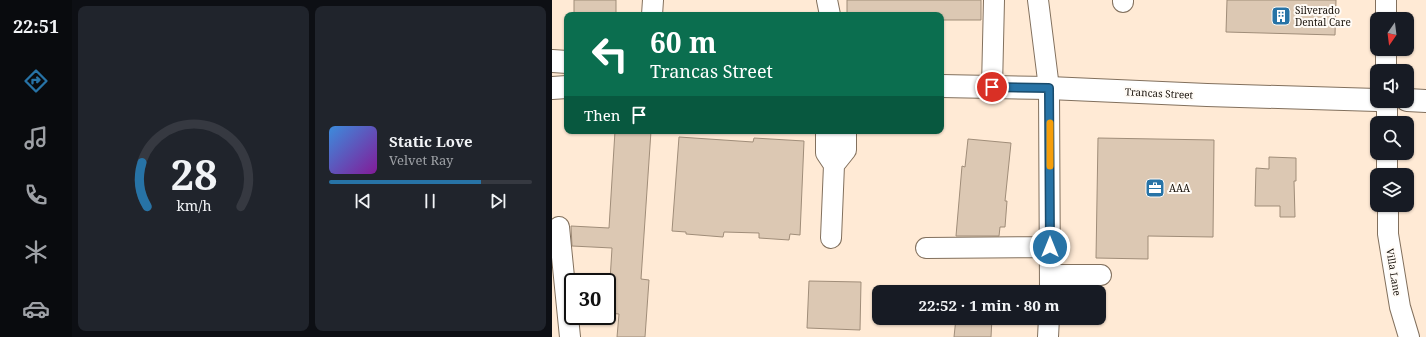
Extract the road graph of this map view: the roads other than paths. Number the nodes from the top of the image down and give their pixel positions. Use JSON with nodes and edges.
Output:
{"nodes":[{"id":1,"x":653,"y":0,"type":"edge"},
{"id":2,"x":827,"y":0,"type":"edge"},
{"id":3,"x":994,"y":0,"type":"edge"},
{"id":4,"x":1038,"y":0,"type":"edge"},
{"id":5,"x":1386,"y":0,"type":"edge"},
{"id":6,"x":652,"y":12,"type":"edge"},
{"id":7,"x":829,"y":12,"type":"edge"},
{"id":8,"x":1386,"y":12,"type":"edge"},
{"id":9,"x":552,"y":61,"type":"edge"},
{"id":10,"x":564,"y":62,"type":"edge"},
{"id":11,"x":944,"y":86,"type":"edge"},
{"id":12,"x":564,"y":87,"type":"edge"},
{"id":13,"x":992,"y":87,"type":"junction"},
{"id":14,"x":552,"y":88,"type":"edge"},
{"id":15,"x":1049,"y":88,"type":"junction"},
{"id":16,"x":1370,"y":100,"type":"edge"},
{"id":17,"x":1414,"y":100,"type":"edge"},
{"id":18,"x":1426,"y":101,"type":"edge"},
{"id":19,"x":826,"y":134,"type":"edge"},
{"id":20,"x":846,"y":134,"type":"edge"},
{"id":21,"x":834,"y":164,"type":"junction"},
{"id":22,"x":1388,"y":212,"type":"edge"},
{"id":23,"x":559,"y":227,"type":"dead end"},
{"id":24,"x":831,"y":238,"type":"dead end"},
{"id":25,"x":1050,"y":247,"type":"junction"},
{"id":26,"x":926,"y":248,"type":"dead end"},
{"id":27,"x":1102,"y":275,"type":"dead end"},
{"id":28,"x":1050,"y":284,"type":"edge"},
{"id":29,"x":1049,"y":325,"type":"edge"},
{"id":30,"x":570,"y":337,"type":"edge"},
{"id":31,"x":1048,"y":337,"type":"edge"},
{"id":32,"x":1409,"y":337,"type":"edge"}],
"edges":[{"from":1,"to":6,"type":"street"},
{"from":2,"to":7,"type":"street"},
{"from":3,"to":13,"type":"street"},
{"from":4,"to":15,"type":"street"},
{"from":5,"to":8,"type":"street"},
{"from":9,"to":10,"type":"main road"},
{"from":11,"to":13,"type":"main road","name":"Trancas Street"},
{"from":12,"to":14,"type":"main road"},
{"from":13,"to":15,"type":"main road","name":"Trancas Street"},
{"from":15,"to":16,"type":"main road","name":"Trancas Street"},
{"from":15,"to":25,"type":"street"},
{"from":17,"to":18,"type":"main road"},
{"from":19,"to":21,"type":"street"},
{"from":20,"to":21,"type":"street"},
{"from":21,"to":24,"type":"street"},
{"from":22,"to":32,"type":"street","name":"Villa Lane"},
{"from":23,"to":30,"type":"street"},
{"from":25,"to":26,"type":"street"},
{"from":25,"to":28,"type":"street"},
{"from":27,"to":28,"type":"street"},
{"from":29,"to":31,"type":"street"}]}
